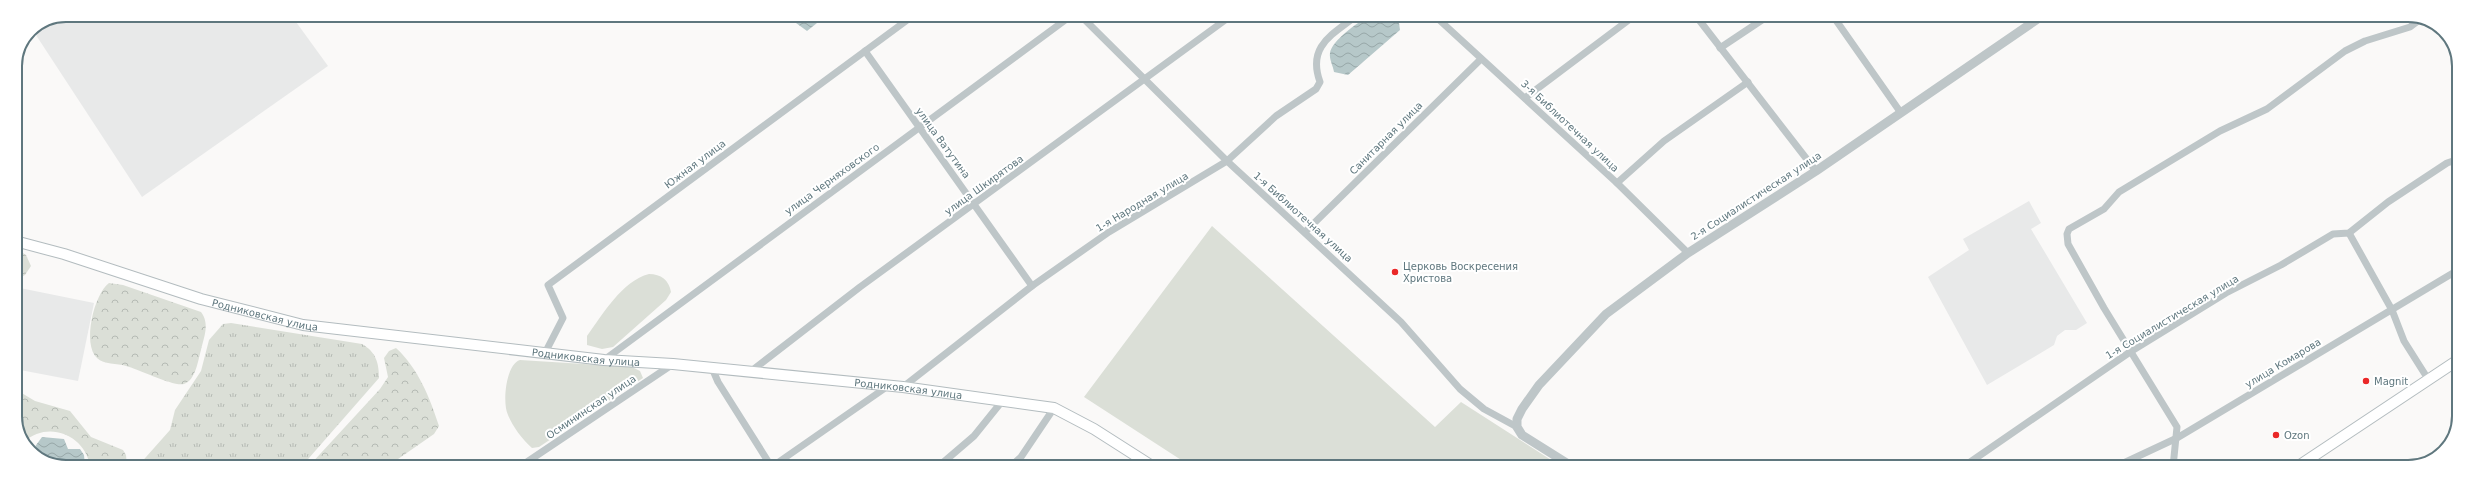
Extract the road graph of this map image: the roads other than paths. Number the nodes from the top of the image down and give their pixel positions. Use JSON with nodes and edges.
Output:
{"nodes":[{"id":1,"x":905,"y":22,"type":"edge"},
{"id":2,"x":1063,"y":22,"type":"edge"},
{"id":3,"x":1087,"y":22,"type":"edge"},
{"id":4,"x":1224,"y":22,"type":"edge"},
{"id":5,"x":1349,"y":22,"type":"edge"},
{"id":6,"x":1442,"y":22,"type":"edge"},
{"id":7,"x":1626,"y":22,"type":"edge"},
{"id":8,"x":1700,"y":22,"type":"edge"},
{"id":9,"x":1759,"y":22,"type":"edge"},
{"id":10,"x":1837,"y":22,"type":"edge"},
{"id":11,"x":2033,"y":22,"type":"edge"},
{"id":12,"x":2416,"y":23,"type":"edge"},
{"id":13,"x":1720,"y":48,"type":"junction"},
{"id":14,"x":865,"y":52,"type":"junction"},
{"id":15,"x":1482,"y":58,"type":"junction"},
{"id":16,"x":1145,"y":80,"type":"junction"},
{"id":17,"x":1748,"y":82,"type":"junction"},
{"id":18,"x":1525,"y":98,"type":"junction"},
{"id":19,"x":1901,"y":112,"type":"junction"},
{"id":20,"x":920,"y":128,"type":"junction"},
{"id":21,"x":2452,"y":161,"type":"edge"},
{"id":22,"x":1227,"y":162,"type":"junction"},
{"id":23,"x":1816,"y":171,"type":"junction"},
{"id":24,"x":1617,"y":183,"type":"junction"},
{"id":25,"x":975,"y":204,"type":"junction"},
{"id":26,"x":1305,"y":232,"type":"junction"},
{"id":27,"x":2350,"y":233,"type":"junction"},
{"id":28,"x":22,"y":243,"type":"edge"},
{"id":29,"x":1688,"y":253,"type":"junction"},
{"id":30,"x":2452,"y":274,"type":"edge"},
{"id":31,"x":1032,"y":286,"type":"junction"},
{"id":32,"x":2392,"y":310,"type":"junction"},
{"id":33,"x":2130,"y":352,"type":"junction"},
{"id":34,"x":545,"y":353,"type":"junction"},
{"id":35,"x":604,"y":360,"type":"junction"},
{"id":36,"x":673,"y":364,"type":"junction"},
{"id":37,"x":2452,"y":364,"type":"edge"},
{"id":38,"x":712,"y":368,"type":"junction"},
{"id":39,"x":750,"y":372,"type":"junction"},
{"id":40,"x":2428,"y":379,"type":"junction"},
{"id":41,"x":888,"y":386,"type":"junction"},
{"id":42,"x":903,"y":387,"type":"junction"},
{"id":43,"x":1003,"y":400,"type":"junction"},
{"id":44,"x":1054,"y":408,"type":"junction"},
{"id":45,"x":1517,"y":427,"type":"junction"},
{"id":46,"x":2177,"y":438,"type":"junction"},
{"id":47,"x":530,"y":460,"type":"edge"},
{"id":48,"x":768,"y":460,"type":"edge"},
{"id":49,"x":781,"y":460,"type":"edge"},
{"id":50,"x":946,"y":460,"type":"edge"},
{"id":51,"x":1017,"y":460,"type":"edge"},
{"id":52,"x":1143,"y":460,"type":"edge"},
{"id":53,"x":1561,"y":460,"type":"edge"},
{"id":54,"x":1973,"y":460,"type":"edge"},
{"id":55,"x":2130,"y":460,"type":"edge"},
{"id":56,"x":2174,"y":460,"type":"edge"},
{"id":57,"x":2307,"y":460,"type":"edge"}],
"edges":[{"from":1,"to":14,"type":"street","name":"Южная улица"},
{"from":2,"to":20,"type":"street","name":"улица Черняховского"},
{"from":3,"to":16,"type":"street","name":"1-я Библиотечная улица"},
{"from":4,"to":16,"type":"street","name":"улица Шкирятова"},
{"from":5,"to":22,"type":"street","name":"1-я Народная улица"},
{"from":6,"to":15,"type":"street","name":"3-я Библиотечная улица"},
{"from":7,"to":18,"type":"street"},
{"from":8,"to":13,"type":"street"},
{"from":9,"to":13,"type":"street"},
{"from":10,"to":19,"type":"street"},
{"from":11,"to":19,"type":"street","name":"2-я Социалистическая улица"},
{"from":12,"to":33,"type":"street"},
{"from":13,"to":17,"type":"street"},
{"from":14,"to":20,"type":"street","name":"улица Ватутина"},
{"from":14,"to":34,"type":"street","name":"Южная улица"},
{"from":15,"to":18,"type":"street","name":"3-я Библиотечная улица"},
{"from":15,"to":26,"type":"street","name":"Санитарная улица"},
{"from":16,"to":22,"type":"street","name":"1-я Библиотечная улица"},
{"from":16,"to":25,"type":"street","name":"улица Шкирятова"},
{"from":17,"to":23,"type":"street"},
{"from":17,"to":24,"type":"street"},
{"from":18,"to":24,"type":"street","name":"3-я Библиотечная улица"},
{"from":19,"to":23,"type":"street","name":"2-я Социалистическая улица"},
{"from":20,"to":25,"type":"street","name":"улица Ватутина"},
{"from":20,"to":35,"type":"street","name":"улица Черняховского"},
{"from":21,"to":27,"type":"street"},
{"from":22,"to":26,"type":"street","name":"1-я Библиотечная улица"},
{"from":22,"to":31,"type":"street","name":"1-я Народная улица"},
{"from":23,"to":29,"type":"street","name":"2-я Социалистическая улица"},
{"from":24,"to":29,"type":"street","name":"3-я Библиотечная улица"},
{"from":25,"to":31,"type":"street","name":"улица Ватутина"},
{"from":25,"to":39,"type":"street","name":"улица Шкирятова"},
{"from":26,"to":45,"type":"street","name":"1-я Библиотечная улица"},
{"from":27,"to":32,"type":"street"},
{"from":27,"to":33,"type":"street","name":"1-я Социалистическая улица"},
{"from":28,"to":34,"type":"main road","name":"Родниковская улица"},
{"from":29,"to":45,"type":"street","name":"2-я Социалистическая улица"},
{"from":30,"to":32,"type":"street","name":"улица Комарова"},
{"from":31,"to":42,"type":"street","name":"1-я Народная улица"},
{"from":32,"to":40,"type":"street"},
{"from":32,"to":46,"type":"street","name":"улица Комарова"},
{"from":33,"to":46,"type":"street"},
{"from":33,"to":54,"type":"street","name":"1-я Социалистическая улица"},
{"from":34,"to":35,"type":"main road","name":"Родниковская улица"},
{"from":35,"to":36,"type":"main road","name":"Родниковская улица"},
{"from":36,"to":38,"type":"main road","name":"Родниковская улица"},
{"from":36,"to":47,"type":"street","name":"Осмининская улица"},
{"from":37,"to":40,"type":"main road"},
{"from":38,"to":39,"type":"main road","name":"Родниковская улица"},
{"from":38,"to":48,"type":"street"},
{"from":39,"to":41,"type":"main road","name":"Родниковская улица"},
{"from":40,"to":57,"type":"main road"},
{"from":41,"to":42,"type":"main road","name":"Родниковская улица"},
{"from":41,"to":49,"type":"street"},
{"from":42,"to":43,"type":"main road","name":"Родниковская улица"},
{"from":43,"to":44,"type":"main road","name":"Родниковская улица"},
{"from":43,"to":50,"type":"street"},
{"from":44,"to":51,"type":"street"},
{"from":44,"to":52,"type":"main road","name":"Родниковская улица"},
{"from":45,"to":53,"type":"street"},
{"from":46,"to":55,"type":"street","name":"улица Комарова"},
{"from":46,"to":56,"type":"street"}]}
